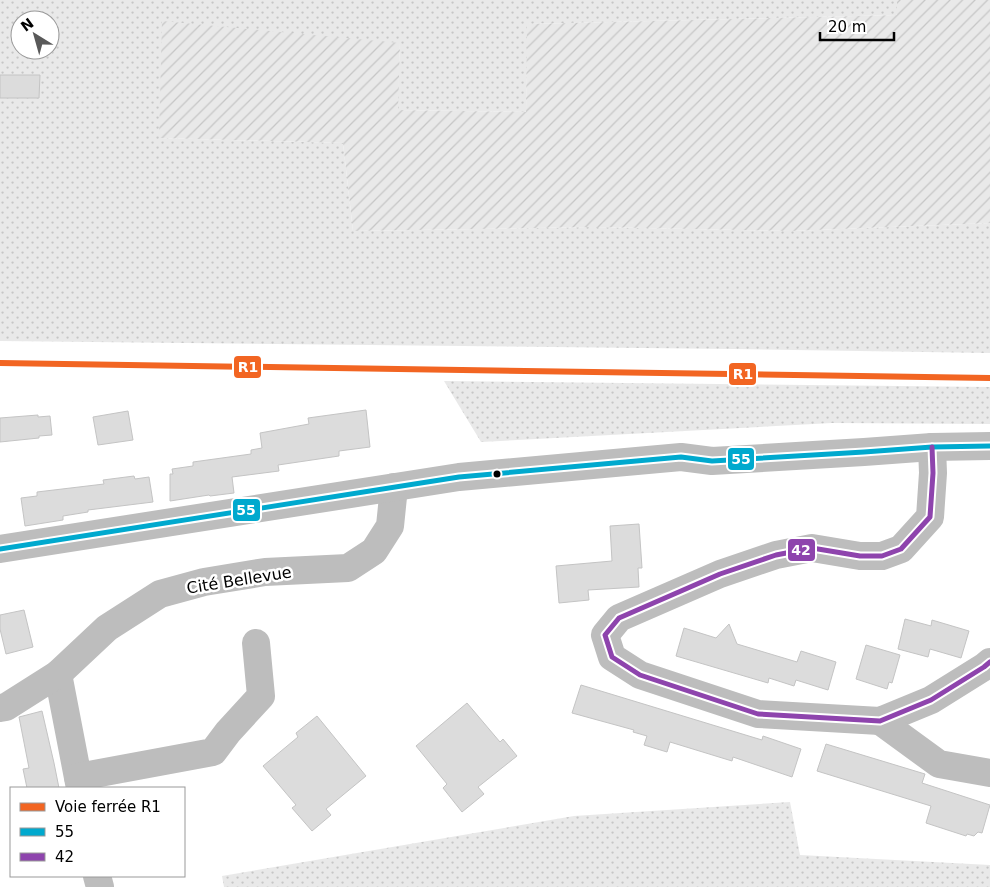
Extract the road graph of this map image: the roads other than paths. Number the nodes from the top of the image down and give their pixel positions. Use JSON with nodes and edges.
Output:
{"nodes":[{"id":1,"x":990,"y":446,"type":"edge"},
{"id":2,"x":932,"y":447,"type":"junction"},
{"id":3,"x":394,"y":487,"type":"junction"},
{"id":4,"x":0,"y":549,"type":"edge"},
{"id":5,"x":256,"y":643,"type":"dead end"},
{"id":6,"x":990,"y":662,"type":"edge"},
{"id":7,"x":58,"y":674,"type":"junction"},
{"id":8,"x":0,"y":708,"type":"edge"},
{"id":9,"x":880,"y":721,"type":"junction"},
{"id":10,"x":990,"y":773,"type":"edge"},
{"id":11,"x":79,"y":783,"type":"edge"}],
"edges":[{"from":1,"to":2,"type":"street"},
{"from":2,"to":3,"type":"street"},
{"from":2,"to":9,"type":"street"},
{"from":3,"to":4,"type":"street"},
{"from":3,"to":7,"type":"street","name":"Cité Bellevue"},
{"from":5,"to":11,"type":"street"},
{"from":6,"to":9,"type":"street"},
{"from":7,"to":8,"type":"street","name":"Cité Bellevue"},
{"from":7,"to":11,"type":"street"},
{"from":9,"to":10,"type":"street"}]}
